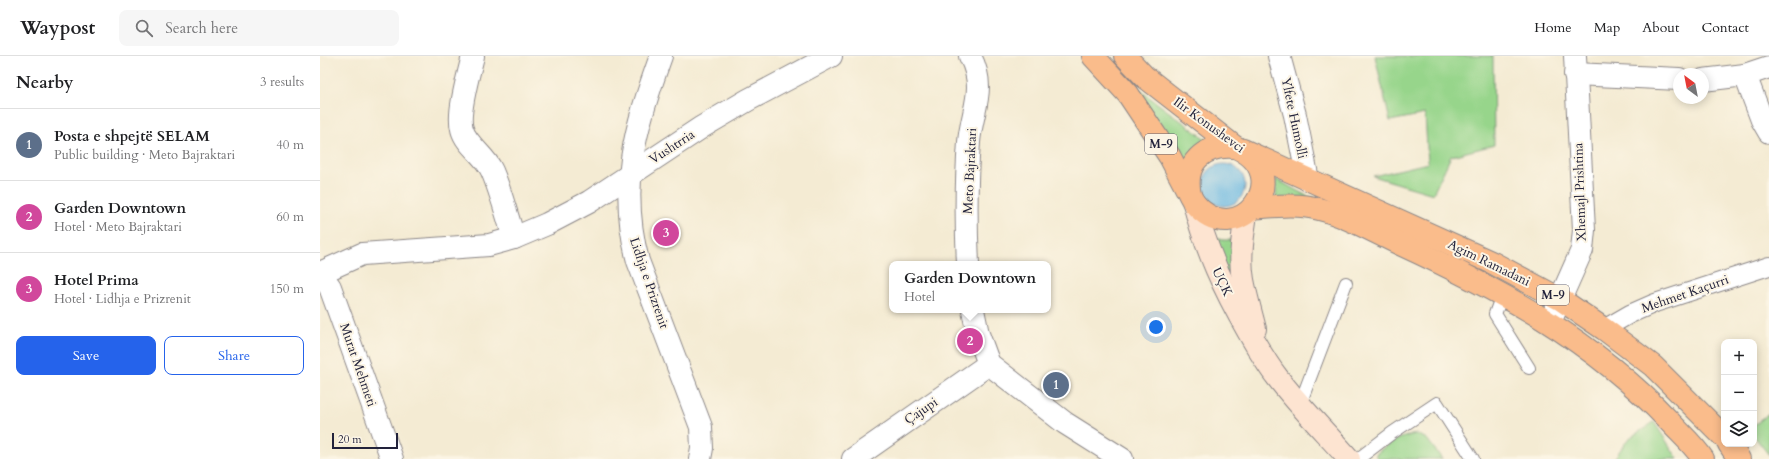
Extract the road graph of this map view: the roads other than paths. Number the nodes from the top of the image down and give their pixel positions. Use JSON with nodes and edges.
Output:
{"nodes":[{"id":1,"x":473,"y":56,"type":"edge"},
{"id":2,"x":661,"y":56,"type":"edge"},
{"id":3,"x":830,"y":56,"type":"edge"},
{"id":4,"x":970,"y":56,"type":"edge"},
{"id":5,"x":1093,"y":56,"type":"edge"},
{"id":6,"x":1125,"y":56,"type":"edge"},
{"id":7,"x":1279,"y":56,"type":"edge"},
{"id":8,"x":1575,"y":65,"type":"edge"},
{"id":9,"x":1769,"y":67,"type":"edge"},
{"id":10,"x":1744,"y":74,"type":"junction"},
{"id":11,"x":1673,"y":78,"type":"edge"},
{"id":12,"x":1709,"y":79,"type":"edge"},
{"id":13,"x":1769,"y":132,"type":"edge"},
{"id":14,"x":1239,"y":149,"type":"junction"},
{"id":15,"x":631,"y":174,"type":"junction"},
{"id":16,"x":1308,"y":180,"type":"junction"},
{"id":17,"x":1192,"y":200,"type":"junction"},
{"id":18,"x":1250,"y":211,"type":"junction"},
{"id":19,"x":514,"y":238,"type":"junction"},
{"id":20,"x":968,"y":261,"type":"edge"},
{"id":21,"x":1769,"y":266,"type":"edge"},
{"id":22,"x":320,"y":273,"type":"edge"},
{"id":23,"x":1346,"y":283,"type":"dead end"},
{"id":24,"x":1502,"y":295,"type":"junction"},
{"id":25,"x":1560,"y":299,"type":"junction"},
{"id":26,"x":974,"y":313,"type":"edge"},
{"id":27,"x":1550,"y":322,"type":"junction"},
{"id":28,"x":1604,"y":329,"type":"junction"},
{"id":29,"x":1262,"y":355,"type":"junction"},
{"id":30,"x":989,"y":364,"type":"junction"},
{"id":31,"x":1529,"y":368,"type":"dead end"},
{"id":32,"x":1300,"y":404,"type":"junction"},
{"id":33,"x":1721,"y":434,"type":"edge"},
{"id":34,"x":1731,"y":447,"type":"edge"},
{"id":35,"x":392,"y":459,"type":"edge"},
{"id":36,"x":700,"y":459,"type":"edge"},
{"id":37,"x":853,"y":459,"type":"edge"},
{"id":38,"x":1122,"y":459,"type":"edge"},
{"id":39,"x":1349,"y":459,"type":"edge"},
{"id":40,"x":1358,"y":459,"type":"edge"},
{"id":41,"x":1473,"y":459,"type":"edge"},
{"id":42,"x":1703,"y":459,"type":"edge"},
{"id":43,"x":1739,"y":459,"type":"edge"}],
"edges":[{"from":1,"to":19,"type":"street"},
{"from":2,"to":15,"type":"street","name":"Lidhja e Prizrenit"},
{"from":3,"to":15,"type":"street","name":"Vushtrria"},
{"from":4,"to":20,"type":"street","name":"Meto Bajraktari"},
{"from":5,"to":17,"type":"main road","number":"M-9"},
{"from":6,"to":14,"type":"main road","name":"Ilir Konushevci","number":"M-9"},
{"from":7,"to":16,"type":"street","name":"Ylfete Humolli"},
{"from":8,"to":11,"type":"street"},
{"from":8,"to":25,"type":"street","name":"Xhemajl Prishtina"},
{"from":9,"to":10,"type":"street"},
{"from":10,"to":12,"type":"street"},
{"from":10,"to":13,"type":"street"},
{"from":14,"to":16,"type":"main road","name":"Agim Ramadani","number":"M-9"},
{"from":14,"to":17,"type":"main road","name":"UÇK","number":"M-9"},
{"from":14,"to":18,"type":"main road","name":"Ilir Konushevci","number":"M-9"},
{"from":15,"to":19,"type":"street","name":"Vushtrria"},
{"from":15,"to":36,"type":"street","name":"Lidhja e Prizrenit"},
{"from":16,"to":25,"type":"main road","name":"Agim Ramadani","number":"M-9"},
{"from":17,"to":18,"type":"main road","name":"Agim Ramadani","number":"M-9"},
{"from":17,"to":29,"type":"main road","name":"UÇK"},
{"from":18,"to":24,"type":"main road","name":"Agim Ramadani","number":"M-9"},
{"from":18,"to":29,"type":"main road","name":"UÇK"},
{"from":19,"to":22,"type":"street","name":"Vushtrria"},
{"from":21,"to":28,"type":"street","name":"Mehmet Kaçurri"},
{"from":22,"to":35,"type":"street","name":"Murat Mehmeti"},
{"from":23,"to":32,"type":"lane"},
{"from":24,"to":27,"type":"main road","name":"Agim Ramadani","number":"M-9"},
{"from":24,"to":31,"type":"lane"},
{"from":25,"to":27,"type":"street","name":"Xhemajl Prishtina"},
{"from":25,"to":28,"type":"main road","name":"Agim Ramadani","number":"M-9"},
{"from":26,"to":30,"type":"street"},
{"from":27,"to":42,"type":"main road","name":"Agim Ramadani","number":"M-9"},
{"from":28,"to":33,"type":"main road","name":"Agim Ramadani","number":"M-9"},
{"from":29,"to":32,"type":"main road","name":"UÇK"},
{"from":30,"to":37,"type":"street","name":"Çajupi"},
{"from":30,"to":38,"type":"street"},
{"from":32,"to":39,"type":"main road","name":"UÇK"},
{"from":34,"to":43,"type":"main road"},
{"from":40,"to":41,"type":"lane"}]}
